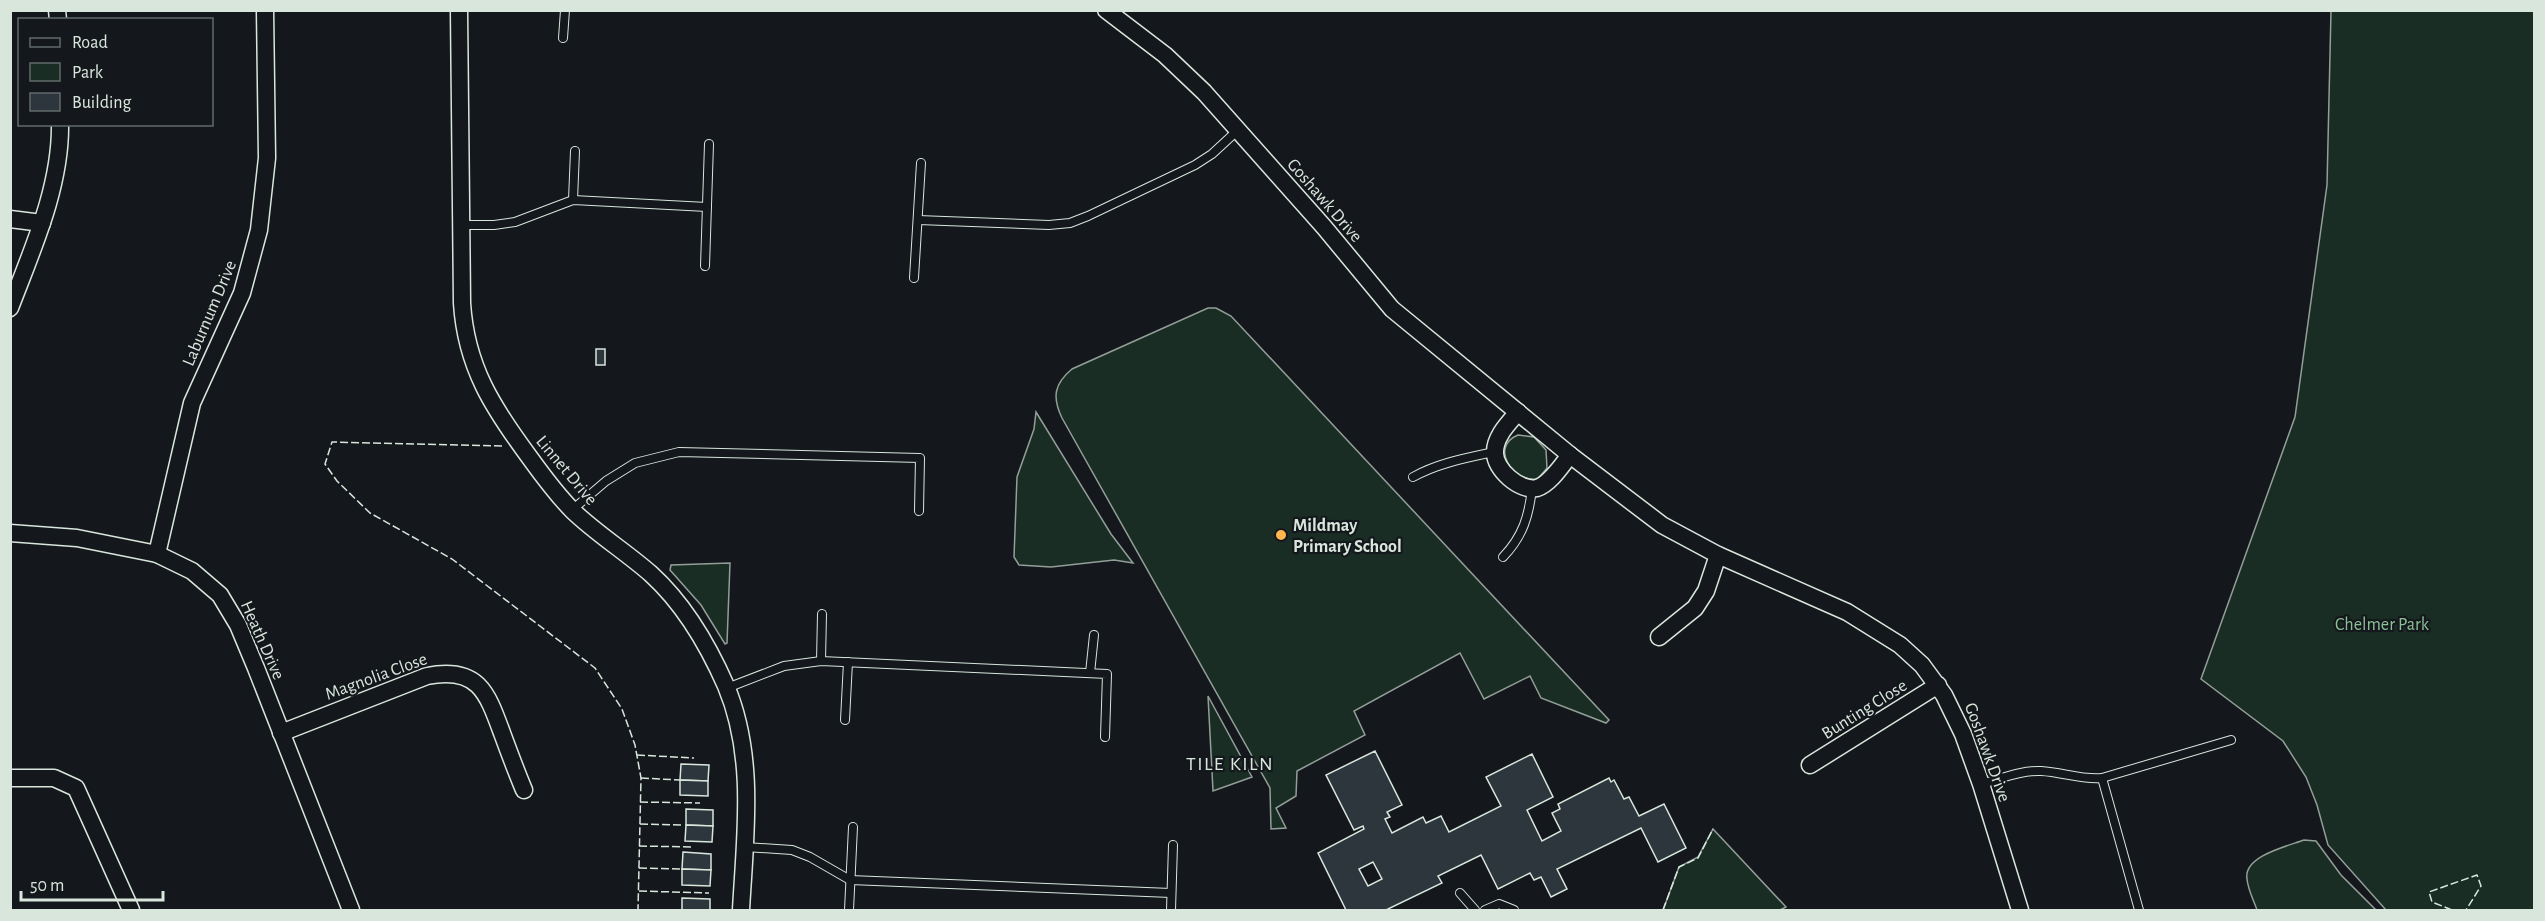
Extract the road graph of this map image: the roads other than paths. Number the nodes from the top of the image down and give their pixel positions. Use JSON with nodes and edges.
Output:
{"nodes":[{"id":1,"x":265,"y":10,"type":"edge"},
{"id":2,"x":459,"y":10,"type":"edge"},
{"id":3,"x":564,"y":10,"type":"edge"},
{"id":4,"x":1106,"y":10,"type":"edge"},
{"id":5,"x":563,"y":38,"type":"dead end"},
{"id":6,"x":60,"y":126,"type":"edge"},
{"id":7,"x":1238,"y":130,"type":"junction"},
{"id":8,"x":709,"y":144,"type":"dead end"},
{"id":9,"x":575,"y":151,"type":"dead end"},
{"id":10,"x":921,"y":163,"type":"dead end"},
{"id":11,"x":573,"y":200,"type":"junction"},
{"id":12,"x":707,"y":207,"type":"junction"},
{"id":13,"x":10,"y":219,"type":"edge"},
{"id":14,"x":918,"y":220,"type":"junction"},
{"id":15,"x":42,"y":222,"type":"junction"},
{"id":16,"x":461,"y":225,"type":"junction"},
{"id":17,"x":705,"y":266,"type":"dead end"},
{"id":18,"x":914,"y":278,"type":"dead end"},
{"id":19,"x":11,"y":303,"type":"edge"},
{"id":20,"x":1518,"y":412,"type":"junction"},
{"id":21,"x":1494,"y":452,"type":"junction"},
{"id":22,"x":1570,"y":455,"type":"junction"},
{"id":23,"x":1413,"y":477,"type":"dead end"},
{"id":24,"x":1532,"y":488,"type":"junction"},
{"id":25,"x":572,"y":510,"type":"junction"},
{"id":26,"x":919,"y":510,"type":"dead end"},
{"id":27,"x":10,"y":533,"type":"edge"},
{"id":28,"x":157,"y":554,"type":"junction"},
{"id":29,"x":1718,"y":555,"type":"junction"},
{"id":30,"x":1503,"y":557,"type":"dead end"},
{"id":31,"x":822,"y":614,"type":"dead end"},
{"id":32,"x":1094,"y":635,"type":"dead end"},
{"id":33,"x":1659,"y":637,"type":"dead end"},
{"id":34,"x":821,"y":660,"type":"junction"},
{"id":35,"x":849,"y":662,"type":"junction"},
{"id":36,"x":1090,"y":673,"type":"junction"},
{"id":37,"x":1938,"y":686,"type":"junction"},
{"id":38,"x":727,"y":688,"type":"junction"},
{"id":39,"x":845,"y":720,"type":"dead end"},
{"id":40,"x":281,"y":733,"type":"junction"},
{"id":41,"x":1105,"y":737,"type":"dead end"},
{"id":42,"x":2230,"y":740,"type":"dead end"},
{"id":43,"x":1810,"y":765,"type":"dead end"},
{"id":44,"x":10,"y":778,"type":"edge"},
{"id":45,"x":2102,"y":778,"type":"junction"},
{"id":46,"x":1981,"y":784,"type":"junction"},
{"id":47,"x":524,"y":790,"type":"dead end"},
{"id":48,"x":853,"y":827,"type":"dead end"},
{"id":49,"x":1173,"y":845,"type":"dead end"},
{"id":50,"x":745,"y":846,"type":"junction"},
{"id":51,"x":850,"y":880,"type":"junction"},
{"id":52,"x":1171,"y":893,"type":"junction"},
{"id":53,"x":1460,"y":893,"type":"dead end"},
{"id":54,"x":131,"y":910,"type":"edge"},
{"id":55,"x":351,"y":910,"type":"edge"},
{"id":56,"x":741,"y":910,"type":"edge"},
{"id":57,"x":849,"y":910,"type":"edge"},
{"id":58,"x":1170,"y":910,"type":"edge"},
{"id":59,"x":1475,"y":910,"type":"edge"},
{"id":60,"x":1485,"y":910,"type":"edge"},
{"id":61,"x":1514,"y":910,"type":"edge"},
{"id":62,"x":2020,"y":910,"type":"edge"},
{"id":63,"x":2139,"y":910,"type":"edge"}],
"edges":[{"from":1,"to":28,"type":"street","name":"Laburnum Drive"},
{"from":2,"to":16,"type":"street","name":"Linnet Drive"},
{"from":3,"to":5,"type":"lane"},
{"from":4,"to":7,"type":"street","name":"Goshawk Drive"},
{"from":6,"to":15,"type":"street"},
{"from":7,"to":14,"type":"lane"},
{"from":7,"to":20,"type":"street","name":"Goshawk Drive"},
{"from":8,"to":12,"type":"lane"},
{"from":9,"to":11,"type":"lane"},
{"from":10,"to":14,"type":"lane"},
{"from":11,"to":12,"type":"lane"},
{"from":11,"to":16,"type":"lane"},
{"from":12,"to":17,"type":"lane"},
{"from":13,"to":15,"type":"street"},
{"from":14,"to":18,"type":"lane"},
{"from":15,"to":19,"type":"street"},
{"from":16,"to":25,"type":"street","name":"Linnet Drive"},
{"from":20,"to":21,"type":"street"},
{"from":20,"to":22,"type":"street","name":"Goshawk Drive"},
{"from":21,"to":23,"type":"lane"},
{"from":21,"to":24,"type":"street"},
{"from":22,"to":24,"type":"street"},
{"from":22,"to":29,"type":"street","name":"Goshawk Drive"},
{"from":24,"to":30,"type":"lane"},
{"from":25,"to":26,"type":"lane"},
{"from":25,"to":38,"type":"street","name":"Linnet Drive"},
{"from":27,"to":28,"type":"street","name":"Heath Drive"},
{"from":28,"to":40,"type":"street","name":"Heath Drive"},
{"from":29,"to":33,"type":"street"},
{"from":29,"to":37,"type":"street","name":"Goshawk Drive"},
{"from":31,"to":34,"type":"lane"},
{"from":32,"to":36,"type":"lane"},
{"from":34,"to":35,"type":"lane"},
{"from":34,"to":38,"type":"lane"},
{"from":35,"to":36,"type":"lane"},
{"from":35,"to":39,"type":"lane"},
{"from":36,"to":41,"type":"lane"},
{"from":37,"to":43,"type":"street","name":"Bunting Close"},
{"from":37,"to":46,"type":"street","name":"Goshawk Drive"},
{"from":38,"to":50,"type":"street","name":"Linnet Drive"},
{"from":40,"to":47,"type":"street","name":"Magnolia Close"},
{"from":40,"to":55,"type":"street","name":"Heath Drive"},
{"from":42,"to":45,"type":"lane"},
{"from":44,"to":54,"type":"street"},
{"from":45,"to":46,"type":"lane"},
{"from":45,"to":63,"type":"lane"},
{"from":46,"to":62,"type":"street","name":"Goshawk Drive"},
{"from":48,"to":51,"type":"lane"},
{"from":49,"to":52,"type":"lane"},
{"from":50,"to":51,"type":"lane"},
{"from":50,"to":56,"type":"street","name":"Linnet Drive"},
{"from":51,"to":52,"type":"lane"},
{"from":51,"to":57,"type":"lane"},
{"from":52,"to":58,"type":"lane"},
{"from":53,"to":59,"type":"lane"},
{"from":60,"to":61,"type":"lane"}]}
